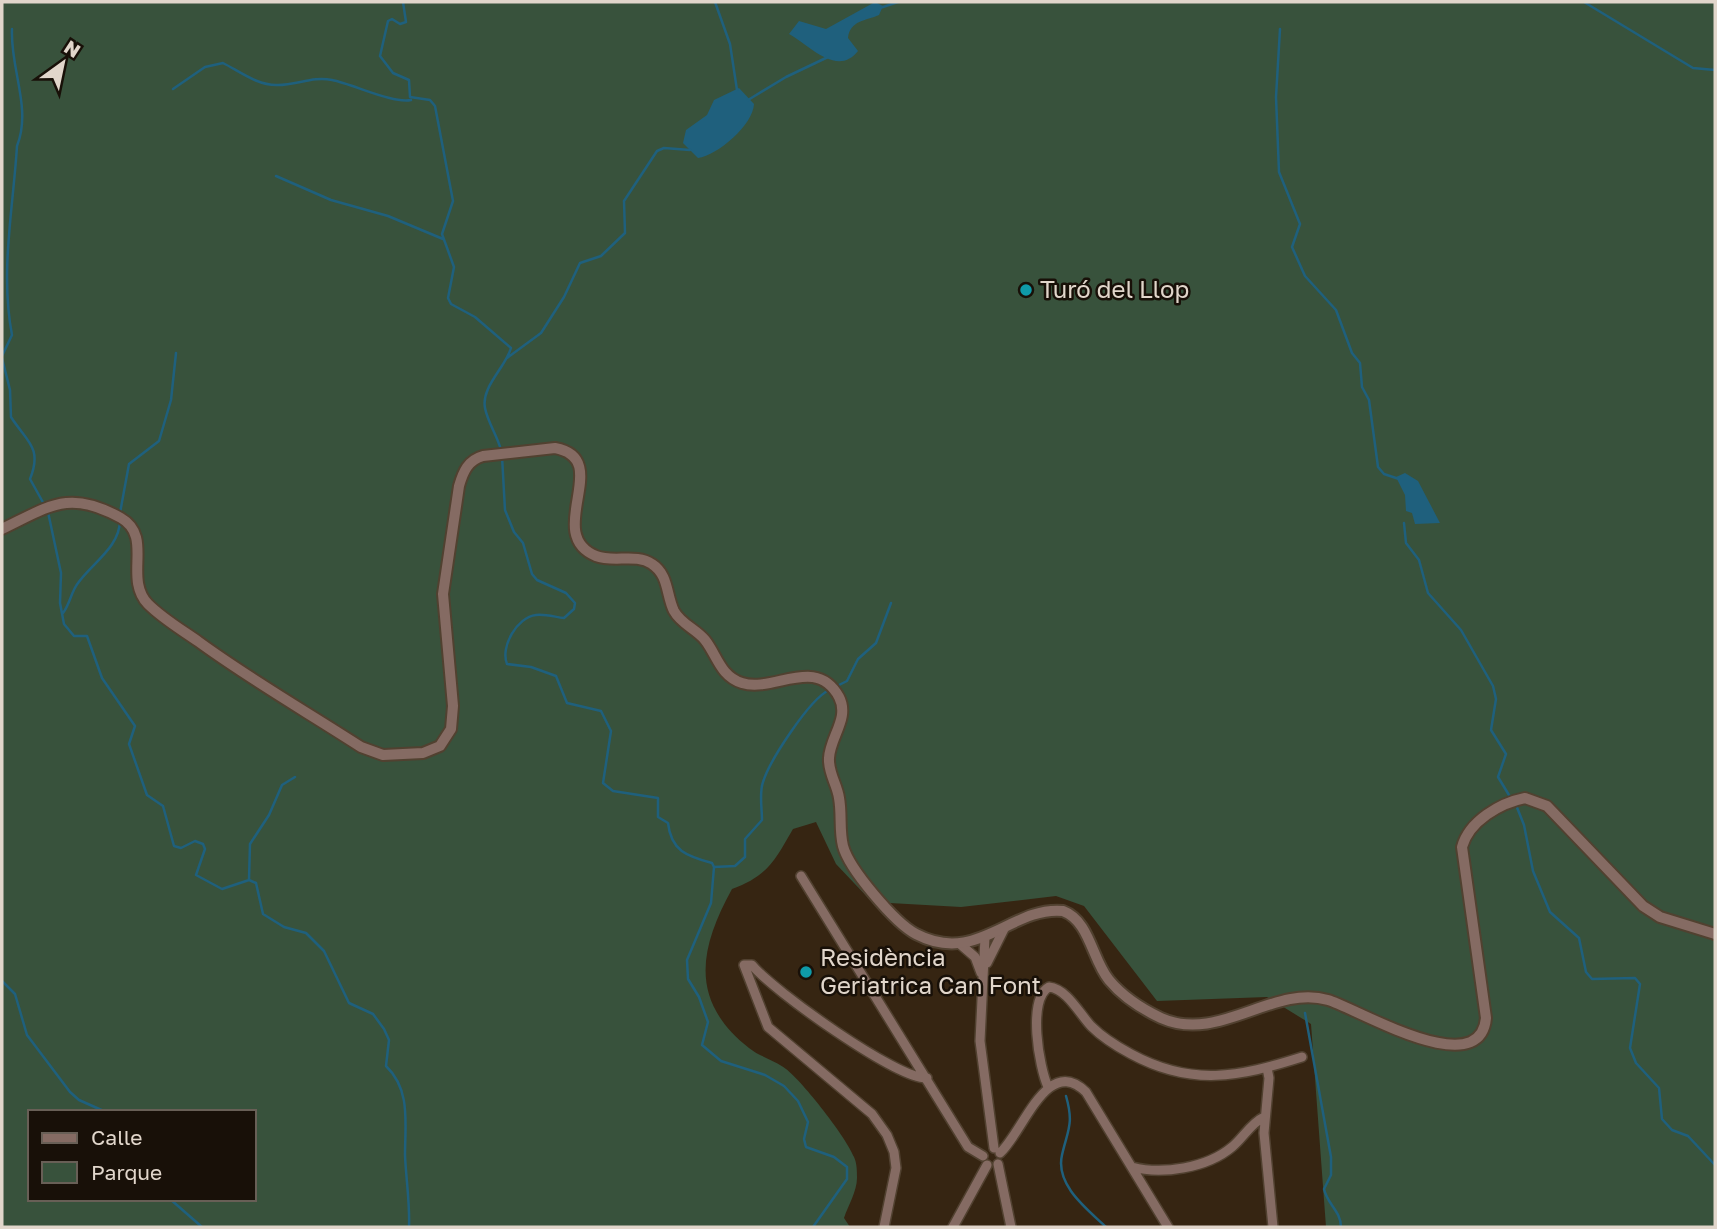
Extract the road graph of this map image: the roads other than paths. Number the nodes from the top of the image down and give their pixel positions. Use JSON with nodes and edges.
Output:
{"nodes":[{"id":1,"x":2,"y":528,"type":"edge"},
{"id":2,"x":801,"y":876,"type":"dead end"},
{"id":3,"x":1004,"y":929,"type":"junction"},
{"id":4,"x":1715,"y":934,"type":"edge"},
{"id":5,"x":985,"y":937,"type":"junction"},
{"id":6,"x":960,"y":944,"type":"junction"},
{"id":7,"x":982,"y":978,"type":"junction"},
{"id":8,"x":1302,"y":1057,"type":"dead end"},
{"id":9,"x":1267,"y":1068,"type":"junction"},
{"id":10,"x":927,"y":1078,"type":"junction"},
{"id":11,"x":1048,"y":1087,"type":"junction"},
{"id":12,"x":1264,"y":1117,"type":"junction"},
{"id":13,"x":997,"y":1151,"type":"junction"},
{"id":14,"x":989,"y":1162,"type":"junction"},
{"id":15,"x":1132,"y":1167,"type":"junction"},
{"id":16,"x":884,"y":1227,"type":"edge"},
{"id":17,"x":953,"y":1227,"type":"edge"},
{"id":18,"x":1011,"y":1227,"type":"edge"},
{"id":19,"x":1168,"y":1227,"type":"edge"},
{"id":20,"x":1273,"y":1227,"type":"edge"}],
"edges":[{"from":1,"to":6,"type":"street"},
{"from":2,"to":10,"type":"street"},
{"from":3,"to":4,"type":"street"},
{"from":3,"to":5,"type":"street"},
{"from":3,"to":7,"type":"street"},
{"from":5,"to":6,"type":"street"},
{"from":5,"to":7,"type":"street"},
{"from":6,"to":7,"type":"street"},
{"from":7,"to":13,"type":"street"},
{"from":8,"to":9,"type":"street"},
{"from":9,"to":11,"type":"street"},
{"from":9,"to":12,"type":"street"},
{"from":10,"to":14,"type":"street"},
{"from":10,"to":16,"type":"street"},
{"from":11,"to":13,"type":"street"},
{"from":11,"to":15,"type":"street"},
{"from":12,"to":15,"type":"street"},
{"from":12,"to":20,"type":"street"},
{"from":13,"to":14,"type":"street"},
{"from":13,"to":14,"type":"street"},
{"from":14,"to":17,"type":"street"},
{"from":14,"to":18,"type":"street"},
{"from":15,"to":19,"type":"street"}]}
